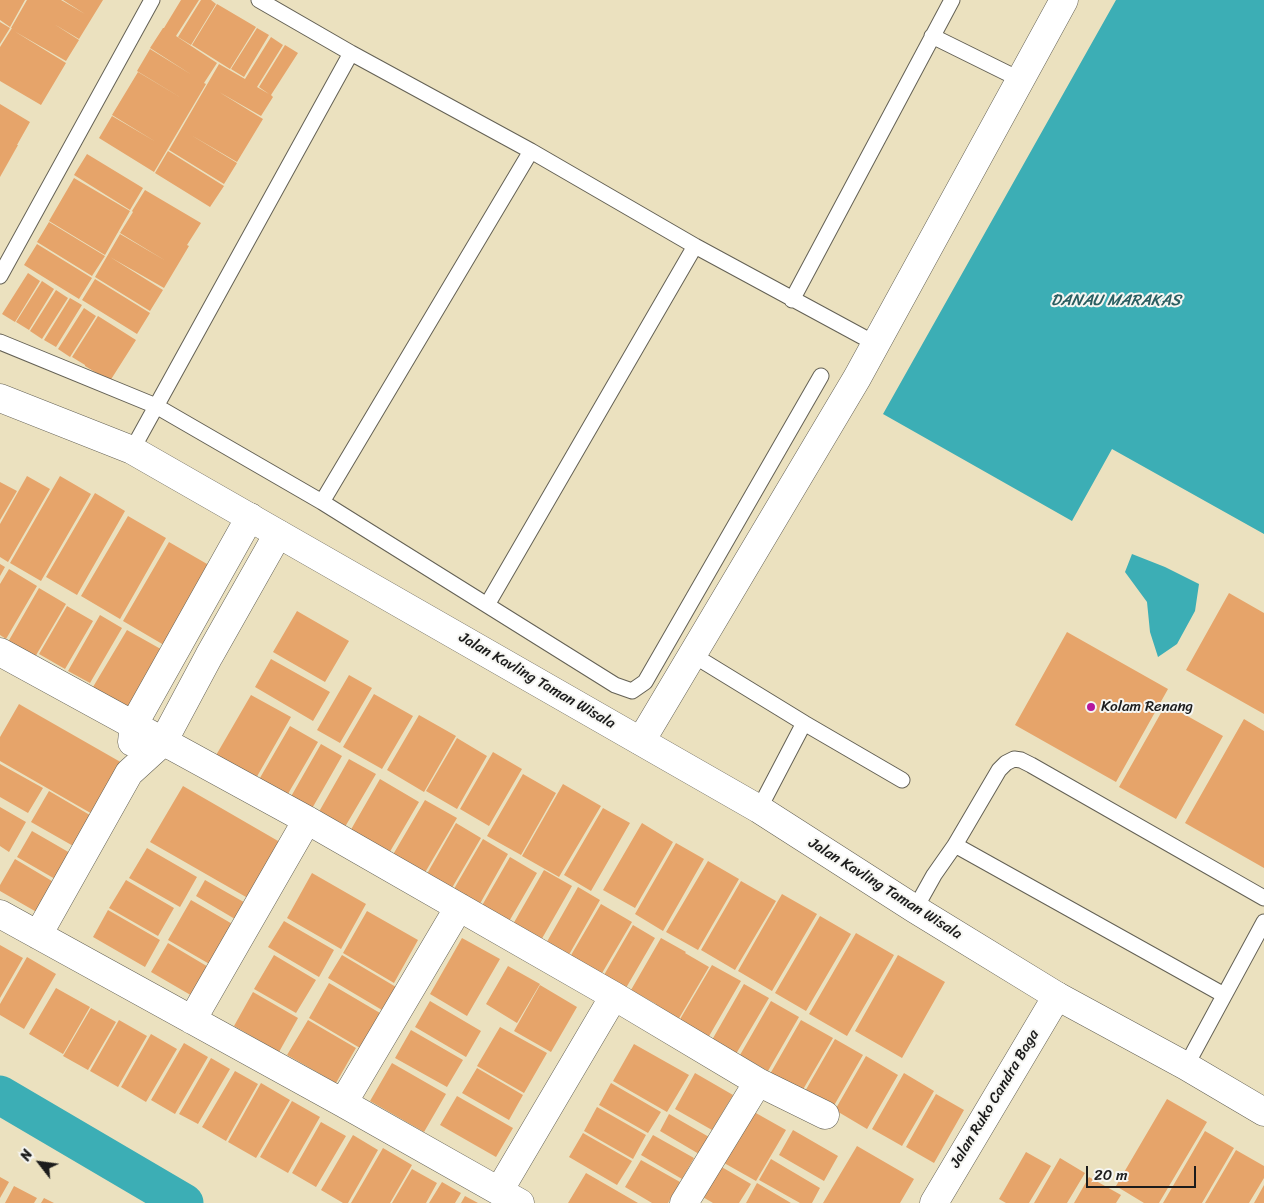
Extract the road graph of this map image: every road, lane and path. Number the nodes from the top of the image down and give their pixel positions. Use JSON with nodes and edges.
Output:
{"nodes":[{"id":1,"x":152,"y":0,"type":"edge"},
{"id":2,"x":260,"y":0,"type":"edge"},
{"id":3,"x":952,"y":0,"type":"edge"},
{"id":4,"x":1064,"y":0,"type":"edge"},
{"id":5,"x":932,"y":36,"type":"junction"},
{"id":6,"x":351,"y":53,"type":"junction"},
{"id":7,"x":1021,"y":80,"type":"junction"},
{"id":8,"x":531,"y":151,"type":"junction"},
{"id":9,"x":695,"y":246,"type":"junction"},
{"id":10,"x":0,"y":276,"type":"edge"},
{"id":11,"x":792,"y":300,"type":"junction"},
{"id":12,"x":0,"y":342,"type":"edge"},
{"id":13,"x":876,"y":344,"type":"junction"},
{"id":14,"x":821,"y":376,"type":"dead end"},
{"id":15,"x":0,"y":398,"type":"edge"},
{"id":16,"x":156,"y":406,"type":"junction"},
{"id":17,"x":132,"y":450,"type":"junction"},
{"id":18,"x":322,"y":502,"type":"junction"},
{"id":19,"x":250,"y":517,"type":"junction"},
{"id":20,"x":278,"y":534,"type":"junction"},
{"id":21,"x":487,"y":605,"type":"junction"},
{"id":22,"x":0,"y":652,"type":"edge"},
{"id":23,"x":692,"y":655,"type":"junction"},
{"id":24,"x":804,"y":723,"type":"junction"},
{"id":25,"x":134,"y":724,"type":"junction"},
{"id":26,"x":641,"y":741,"type":"junction"},
{"id":27,"x":163,"y":742,"type":"junction"},
{"id":28,"x":129,"y":773,"type":"junction"},
{"id":29,"x":902,"y":780,"type":"dead end"},
{"id":30,"x":758,"y":809,"type":"junction"},
{"id":31,"x":306,"y":820,"type":"junction"},
{"id":32,"x":955,"y":845,"type":"junction"},
{"id":33,"x":1264,"y":898,"type":"edge"},
{"id":34,"x":459,"y":908,"type":"junction"},
{"id":35,"x":915,"y":909,"type":"junction"},
{"id":36,"x":0,"y":914,"type":"edge"},
{"id":37,"x":1264,"y":922,"type":"edge"},
{"id":38,"x":38,"y":935,"type":"junction"},
{"id":39,"x":1224,"y":995,"type":"junction"},
{"id":40,"x":614,"y":996,"type":"junction"},
{"id":41,"x":1057,"y":996,"type":"junction"},
{"id":42,"x":192,"y":1020,"type":"junction"},
{"id":43,"x":1186,"y":1066,"type":"junction"},
{"id":44,"x":758,"y":1082,"type":"junction"},
{"id":45,"x":343,"y":1103,"type":"junction"},
{"id":46,"x":1264,"y":1112,"type":"edge"},
{"id":47,"x":825,"y":1116,"type":"dead end"},
{"id":48,"x":509,"y":1197,"type":"edge"},
{"id":49,"x":684,"y":1203,"type":"edge"},
{"id":50,"x":934,"y":1203,"type":"edge"}],
"edges":[{"from":1,"to":10,"type":"lane"},
{"from":2,"to":6,"type":"lane"},
{"from":3,"to":5,"type":"lane"},
{"from":4,"to":7,"type":"street"},
{"from":5,"to":7,"type":"lane"},
{"from":5,"to":11,"type":"lane"},
{"from":6,"to":8,"type":"lane"},
{"from":6,"to":16,"type":"lane"},
{"from":7,"to":13,"type":"street"},
{"from":8,"to":9,"type":"lane"},
{"from":8,"to":18,"type":"lane"},
{"from":9,"to":11,"type":"lane"},
{"from":9,"to":21,"type":"lane"},
{"from":11,"to":13,"type":"lane"},
{"from":12,"to":16,"type":"lane"},
{"from":13,"to":23,"type":"street"},
{"from":14,"to":21,"type":"lane"},
{"from":15,"to":17,"type":"street","name":"Jalan Kavling Taman Wisala"},
{"from":16,"to":17,"type":"lane"},
{"from":16,"to":18,"type":"lane"},
{"from":17,"to":19,"type":"street","name":"Jalan Kavling Taman Wisala"},
{"from":18,"to":21,"type":"lane"},
{"from":19,"to":20,"type":"street","name":"Jalan Kavling Taman Wisala"},
{"from":19,"to":25,"type":"street"},
{"from":20,"to":26,"type":"street","name":"Jalan Kavling Taman Wisala"},
{"from":20,"to":27,"type":"street"},
{"from":22,"to":25,"type":"street"},
{"from":23,"to":24,"type":"lane"},
{"from":23,"to":26,"type":"street"},
{"from":24,"to":29,"type":"lane"},
{"from":24,"to":30,"type":"lane"},
{"from":25,"to":27,"type":"street"},
{"from":25,"to":28,"type":"street"},
{"from":26,"to":30,"type":"street","name":"Jalan Kavling Taman Wisala"},
{"from":27,"to":28,"type":"street"},
{"from":27,"to":31,"type":"street"},
{"from":28,"to":38,"type":"street"},
{"from":30,"to":35,"type":"street","name":"Jalan Kavling Taman Wisala"},
{"from":31,"to":34,"type":"street"},
{"from":31,"to":42,"type":"street"},
{"from":32,"to":33,"type":"lane"},
{"from":32,"to":35,"type":"lane"},
{"from":32,"to":39,"type":"lane"},
{"from":34,"to":40,"type":"street"},
{"from":34,"to":45,"type":"street"},
{"from":35,"to":41,"type":"street","name":"Jalan Kavling Taman Wisala"},
{"from":36,"to":38,"type":"street"},
{"from":37,"to":39,"type":"lane"},
{"from":38,"to":42,"type":"street"},
{"from":39,"to":43,"type":"lane"},
{"from":40,"to":44,"type":"street"},
{"from":40,"to":48,"type":"street"},
{"from":41,"to":43,"type":"street","name":"Jalan Kavling Taman Wisala"},
{"from":41,"to":50,"type":"street","name":"Jalan Ruko Candra Baga"},
{"from":42,"to":45,"type":"street"},
{"from":43,"to":46,"type":"street","name":"Jalan Kavling Taman Wisala"},
{"from":44,"to":47,"type":"street"},
{"from":44,"to":49,"type":"street"},
{"from":45,"to":48,"type":"street"}]}
